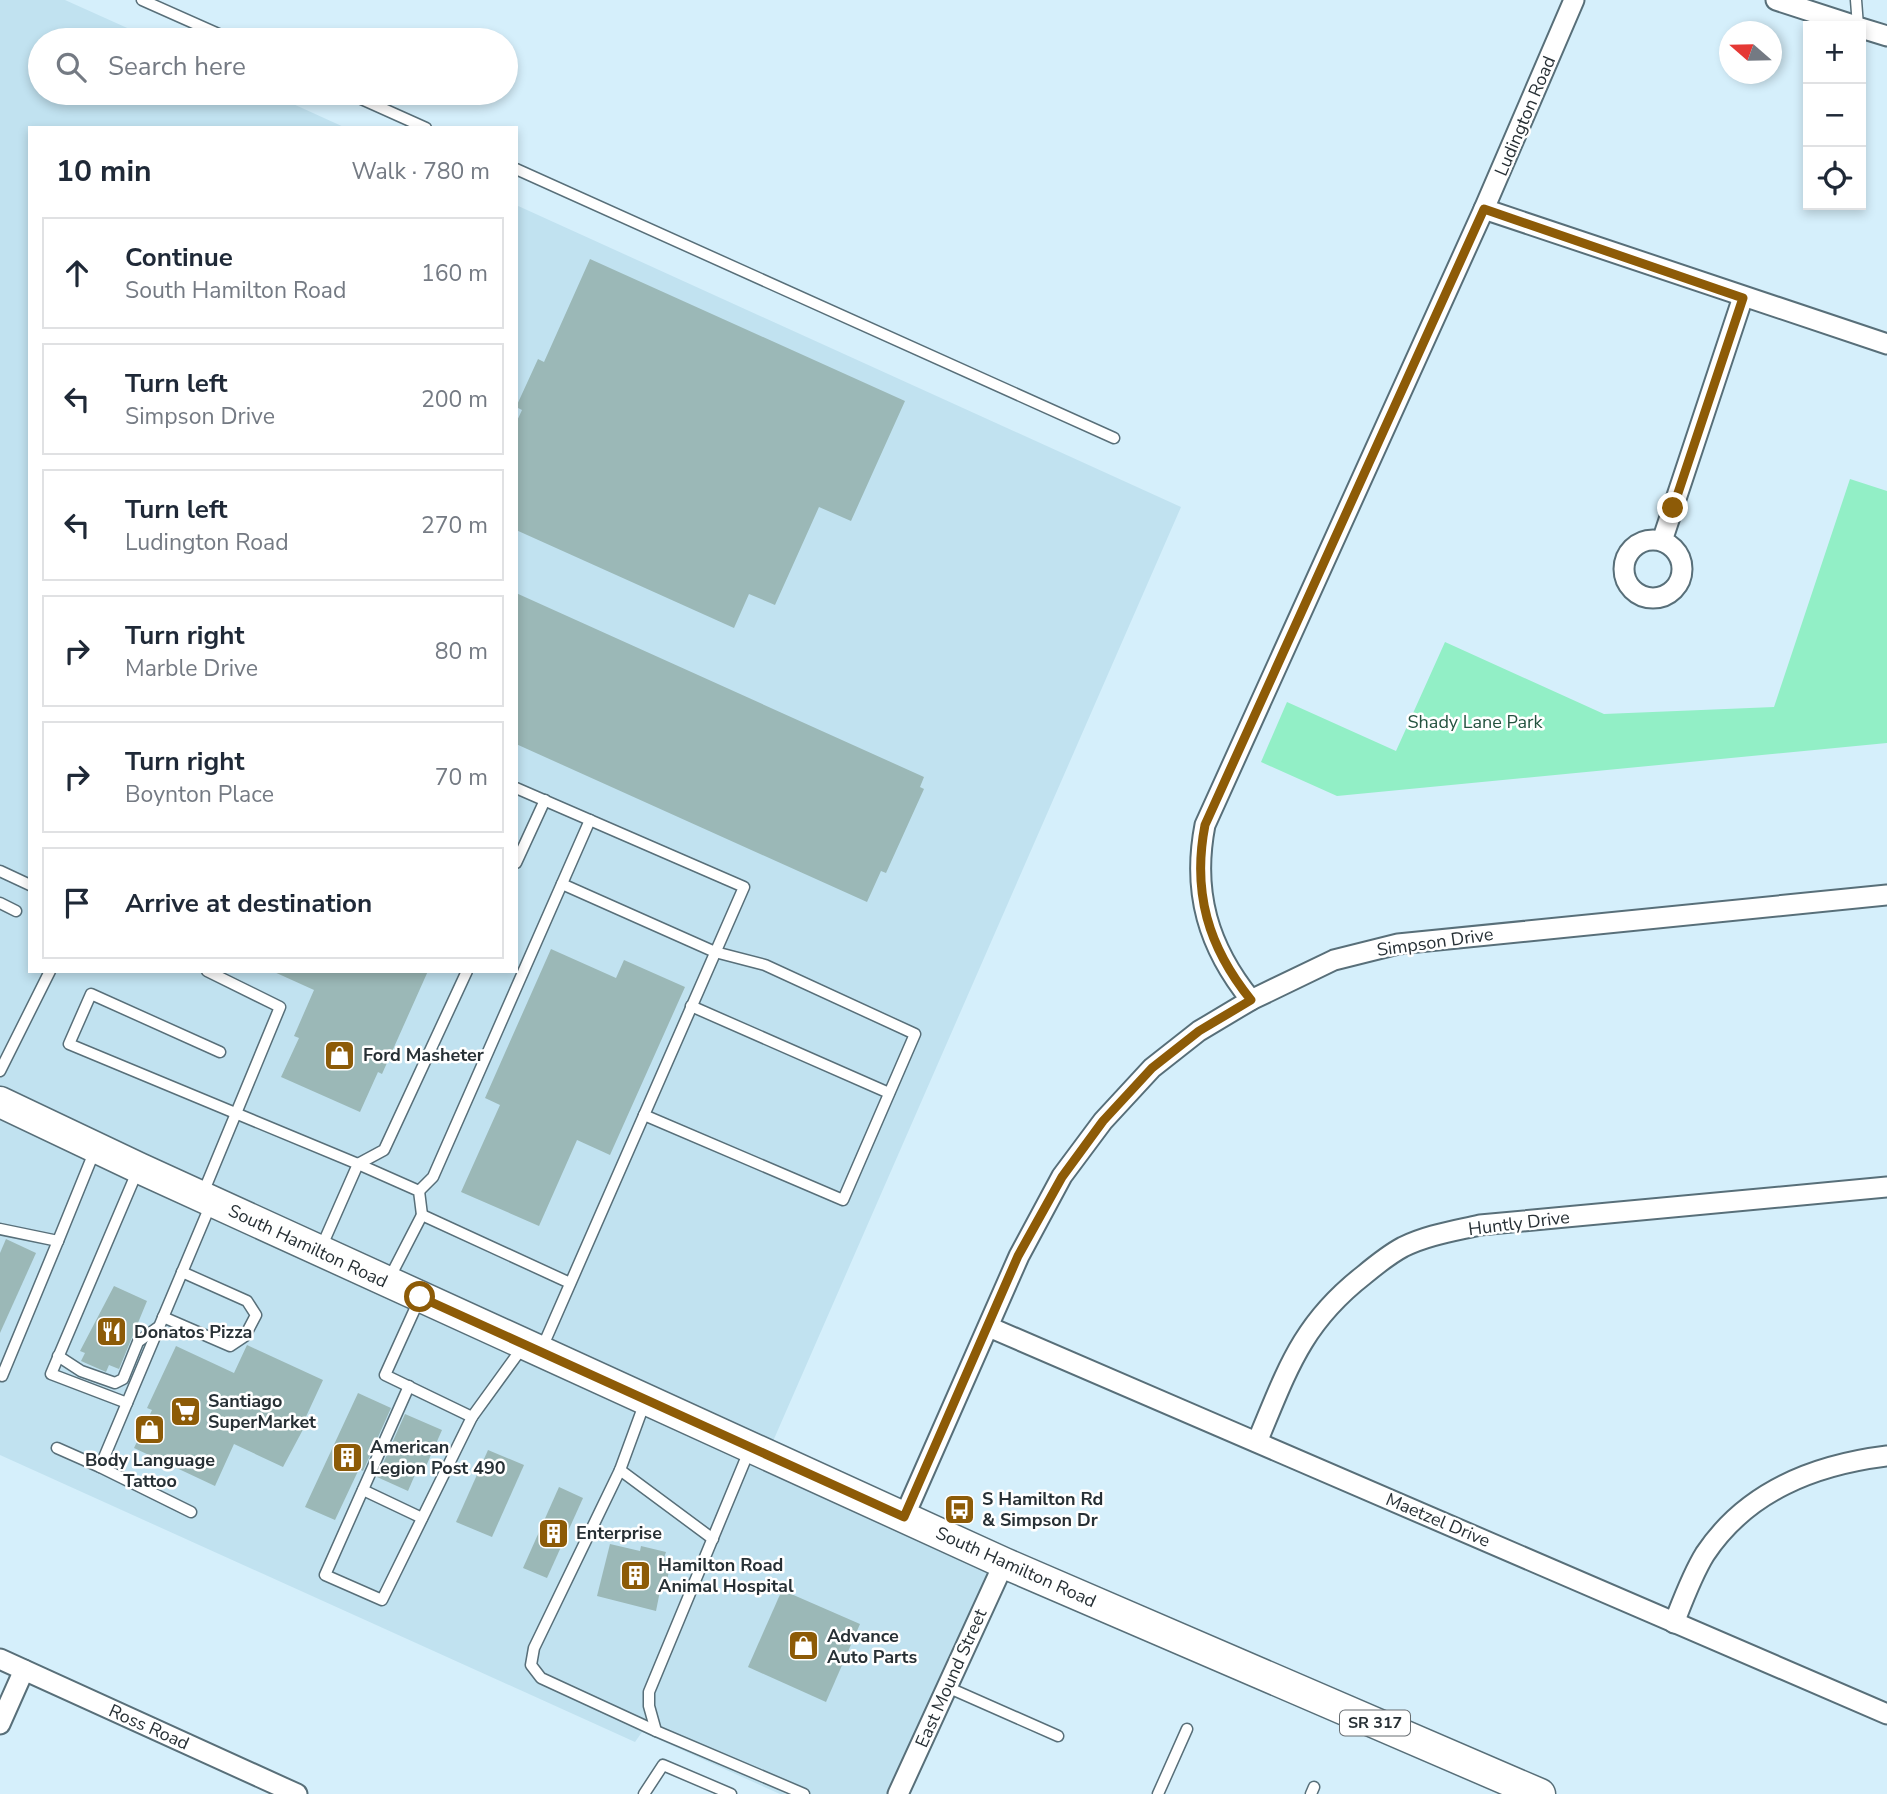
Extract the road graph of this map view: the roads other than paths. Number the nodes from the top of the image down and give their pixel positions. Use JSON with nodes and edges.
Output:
{"nodes":[{"id":1,"x":142,"y":0,"type":"edge"},
{"id":2,"x":1574,"y":0,"type":"edge"},
{"id":3,"x":1776,"y":0,"type":"edge"},
{"id":4,"x":1856,"y":0,"type":"edge"},
{"id":5,"x":1840,"y":21,"type":"edge"},
{"id":6,"x":1858,"y":21,"type":"edge"},
{"id":7,"x":205,"y":28,"type":"edge"},
{"id":8,"x":1866,"y":29,"type":"edge"},
{"id":9,"x":1887,"y":36,"type":"edge"},
{"id":10,"x":375,"y":105,"type":"edge"},
{"id":11,"x":422,"y":126,"type":"edge"},
{"id":12,"x":518,"y":170,"type":"edge"},
{"id":13,"x":1484,"y":209,"type":"junction"},
{"id":14,"x":1743,"y":298,"type":"junction"},
{"id":15,"x":1887,"y":344,"type":"edge"},
{"id":16,"x":1114,"y":438,"type":"dead end"},
{"id":17,"x":1662,"y":541,"type":"dead end"},
{"id":18,"x":518,"y":789,"type":"edge"},
{"id":19,"x":545,"y":800,"type":"junction"},
{"id":20,"x":590,"y":820,"type":"junction"},
{"id":21,"x":518,"y":859,"type":"edge"},
{"id":22,"x":0,"y":871,"type":"edge"},
{"id":23,"x":28,"y":884,"type":"edge"},
{"id":24,"x":562,"y":884,"type":"junction"},
{"id":25,"x":1887,"y":895,"type":"edge"},
{"id":26,"x":0,"y":903,"type":"edge"},
{"id":27,"x":16,"y":911,"type":"dead end"},
{"id":28,"x":715,"y":952,"type":"junction"},
{"id":29,"x":49,"y":973,"type":"edge"},
{"id":30,"x":211,"y":973,"type":"edge"},
{"id":31,"x":466,"y":973,"type":"edge"},
{"id":32,"x":1251,"y":1000,"type":"junction"},
{"id":33,"x":691,"y":1006,"type":"junction"},
{"id":34,"x":220,"y":1052,"type":"dead end"},
{"id":35,"x":0,"y":1071,"type":"edge"},
{"id":36,"x":889,"y":1093,"type":"junction"},
{"id":37,"x":0,"y":1102,"type":"edge"},
{"id":38,"x":236,"y":1115,"type":"junction"},
{"id":39,"x":644,"y":1115,"type":"junction"},
{"id":40,"x":96,"y":1149,"type":"junction"},
{"id":41,"x":358,"y":1164,"type":"junction"},
{"id":42,"x":139,"y":1168,"type":"junction"},
{"id":43,"x":1887,"y":1187,"type":"edge"},
{"id":44,"x":419,"y":1191,"type":"junction"},
{"id":45,"x":206,"y":1200,"type":"junction"},
{"id":46,"x":422,"y":1215,"type":"junction"},
{"id":47,"x":0,"y":1229,"type":"edge"},
{"id":48,"x":58,"y":1241,"type":"junction"},
{"id":49,"x":319,"y":1251,"type":"junction"},
{"id":50,"x":182,"y":1272,"type":"junction"},
{"id":51,"x":387,"y":1282,"type":"junction"},
{"id":52,"x":570,"y":1283,"type":"junction"},
{"id":53,"x":420,"y":1297,"type":"junction"},
{"id":54,"x":161,"y":1322,"type":"junction"},
{"id":55,"x":989,"y":1327,"type":"junction"},
{"id":56,"x":532,"y":1348,"type":"junction"},
{"id":57,"x":58,"y":1356,"type":"junction"},
{"id":58,"x":2,"y":1376,"type":"dead end"},
{"id":59,"x":409,"y":1386,"type":"junction"},
{"id":60,"x":646,"y":1400,"type":"junction"},
{"id":61,"x":127,"y":1403,"type":"junction"},
{"id":62,"x":472,"y":1417,"type":"junction"},
{"id":63,"x":1256,"y":1442,"type":"junction"},
{"id":64,"x":57,"y":1448,"type":"dead end"},
{"id":65,"x":751,"y":1448,"type":"junction"},
{"id":66,"x":1887,"y":1456,"type":"edge"},
{"id":67,"x":100,"y":1467,"type":"junction"},
{"id":68,"x":620,"y":1470,"type":"junction"},
{"id":69,"x":363,"y":1490,"type":"junction"},
{"id":70,"x":191,"y":1512,"type":"dead end"},
{"id":71,"x":904,"y":1517,"type":"junction"},
{"id":72,"x":422,"y":1518,"type":"junction"},
{"id":73,"x":713,"y":1539,"type":"junction"},
{"id":74,"x":1004,"y":1563,"type":"junction"},
{"id":75,"x":1674,"y":1623,"type":"junction"},
{"id":76,"x":0,"y":1659,"type":"edge"},
{"id":77,"x":24,"y":1670,"type":"junction"},
{"id":78,"x":947,"y":1686,"type":"junction"},
{"id":79,"x":1887,"y":1714,"type":"edge"},
{"id":80,"x":0,"y":1724,"type":"edge"},
{"id":81,"x":1186,"y":1729,"type":"dead end"},
{"id":82,"x":656,"y":1731,"type":"junction"},
{"id":83,"x":1058,"y":1736,"type":"dead end"},
{"id":84,"x":297,"y":1794,"type":"edge"},
{"id":85,"x":644,"y":1794,"type":"edge"},
{"id":86,"x":731,"y":1794,"type":"edge"},
{"id":87,"x":804,"y":1794,"type":"edge"},
{"id":88,"x":898,"y":1794,"type":"edge"},
{"id":89,"x":1158,"y":1794,"type":"edge"},
{"id":90,"x":1540,"y":1794,"type":"edge"}],
"edges":[{"from":1,"to":7,"type":"lane"},
{"from":2,"to":13,"type":"street","name":"Ludington Road"},
{"from":3,"to":5,"type":"street"},
{"from":4,"to":6,"type":"lane"},
{"from":8,"to":9,"type":"street"},
{"from":10,"to":11,"type":"lane"},
{"from":12,"to":16,"type":"lane"},
{"from":13,"to":14,"type":"street"},
{"from":13,"to":32,"type":"street","name":"Ludington Road"},
{"from":14,"to":15,"type":"street"},
{"from":14,"to":17,"type":"street"},
{"from":18,"to":19,"type":"lane"},
{"from":19,"to":20,"type":"lane"},
{"from":19,"to":21,"type":"lane"},
{"from":20,"to":24,"type":"lane"},
{"from":20,"to":28,"type":"lane"},
{"from":22,"to":23,"type":"lane"},
{"from":24,"to":28,"type":"lane"},
{"from":24,"to":44,"type":"lane"},
{"from":25,"to":32,"type":"street","name":"Simpson Drive"},
{"from":26,"to":27,"type":"lane"},
{"from":28,"to":33,"type":"lane"},
{"from":28,"to":36,"type":"lane"},
{"from":29,"to":35,"type":"lane"},
{"from":30,"to":38,"type":"lane"},
{"from":31,"to":41,"type":"lane"},
{"from":32,"to":55,"type":"street","name":"Simpson Drive"},
{"from":33,"to":36,"type":"lane"},
{"from":33,"to":39,"type":"lane"},
{"from":34,"to":38,"type":"lane"},
{"from":36,"to":39,"type":"lane"},
{"from":37,"to":40,"type":"main road","name":"South Hamilton Road","number":"SR 317"},
{"from":38,"to":41,"type":"lane"},
{"from":38,"to":45,"type":"lane"},
{"from":39,"to":52,"type":"lane"},
{"from":40,"to":42,"type":"main road","name":"South Hamilton Road","number":"SR 317"},
{"from":40,"to":48,"type":"lane"},
{"from":41,"to":44,"type":"lane"},
{"from":41,"to":49,"type":"lane"},
{"from":42,"to":45,"type":"main road","name":"South Hamilton Road","number":"SR 317"},
{"from":42,"to":57,"type":"lane"},
{"from":43,"to":63,"type":"street","name":"Huntly Drive"},
{"from":44,"to":46,"type":"lane"},
{"from":45,"to":49,"type":"main road","name":"South Hamilton Road","number":"SR 317"},
{"from":45,"to":50,"type":"lane"},
{"from":46,"to":51,"type":"lane"},
{"from":46,"to":52,"type":"lane"},
{"from":47,"to":48,"type":"lane"},
{"from":48,"to":58,"type":"lane"},
{"from":49,"to":51,"type":"main road","name":"South Hamilton Road","number":"SR 317"},
{"from":50,"to":54,"type":"lane"},
{"from":50,"to":54,"type":"lane"},
{"from":51,"to":53,"type":"main road","name":"South Hamilton Road","number":"SR 317"},
{"from":52,"to":56,"type":"lane"},
{"from":53,"to":56,"type":"main road","name":"South Hamilton Road","number":"SR 317"},
{"from":53,"to":59,"type":"lane"},
{"from":54,"to":57,"type":"lane"},
{"from":54,"to":61,"type":"lane"},
{"from":55,"to":63,"type":"street","name":"Maetzel Drive"},
{"from":55,"to":71,"type":"street","name":"Simpson Drive"},
{"from":56,"to":60,"type":"main road","name":"South Hamilton Road","number":"SR 317"},
{"from":56,"to":62,"type":"lane"},
{"from":57,"to":61,"type":"lane"},
{"from":59,"to":62,"type":"lane"},
{"from":59,"to":69,"type":"lane"},
{"from":60,"to":65,"type":"main road","name":"South Hamilton Road","number":"SR 317"},
{"from":60,"to":68,"type":"lane"},
{"from":61,"to":67,"type":"lane"},
{"from":62,"to":72,"type":"lane"},
{"from":63,"to":75,"type":"street","name":"Maetzel Drive"},
{"from":64,"to":67,"type":"lane"},
{"from":65,"to":71,"type":"main road","name":"South Hamilton Road","number":"SR 317"},
{"from":65,"to":73,"type":"lane"},
{"from":66,"to":75,"type":"street"},
{"from":67,"to":70,"type":"lane"},
{"from":68,"to":73,"type":"lane"},
{"from":68,"to":82,"type":"lane"},
{"from":69,"to":72,"type":"lane"},
{"from":69,"to":72,"type":"lane"},
{"from":71,"to":74,"type":"main road","name":"South Hamilton Road","number":"SR 317"},
{"from":73,"to":82,"type":"lane"},
{"from":74,"to":78,"type":"street","name":"East Mound Street"},
{"from":74,"to":90,"type":"main road","name":"South Hamilton Road","number":"SR 317"},
{"from":75,"to":79,"type":"street","name":"Maetzel Drive"},
{"from":76,"to":77,"type":"street","name":"Ross Road"},
{"from":77,"to":80,"type":"street"},
{"from":77,"to":84,"type":"street","name":"Ross Road"},
{"from":78,"to":83,"type":"lane"},
{"from":78,"to":88,"type":"street","name":"East Mound Street"},
{"from":81,"to":89,"type":"lane"},
{"from":82,"to":87,"type":"lane"},
{"from":85,"to":86,"type":"lane"}]}
